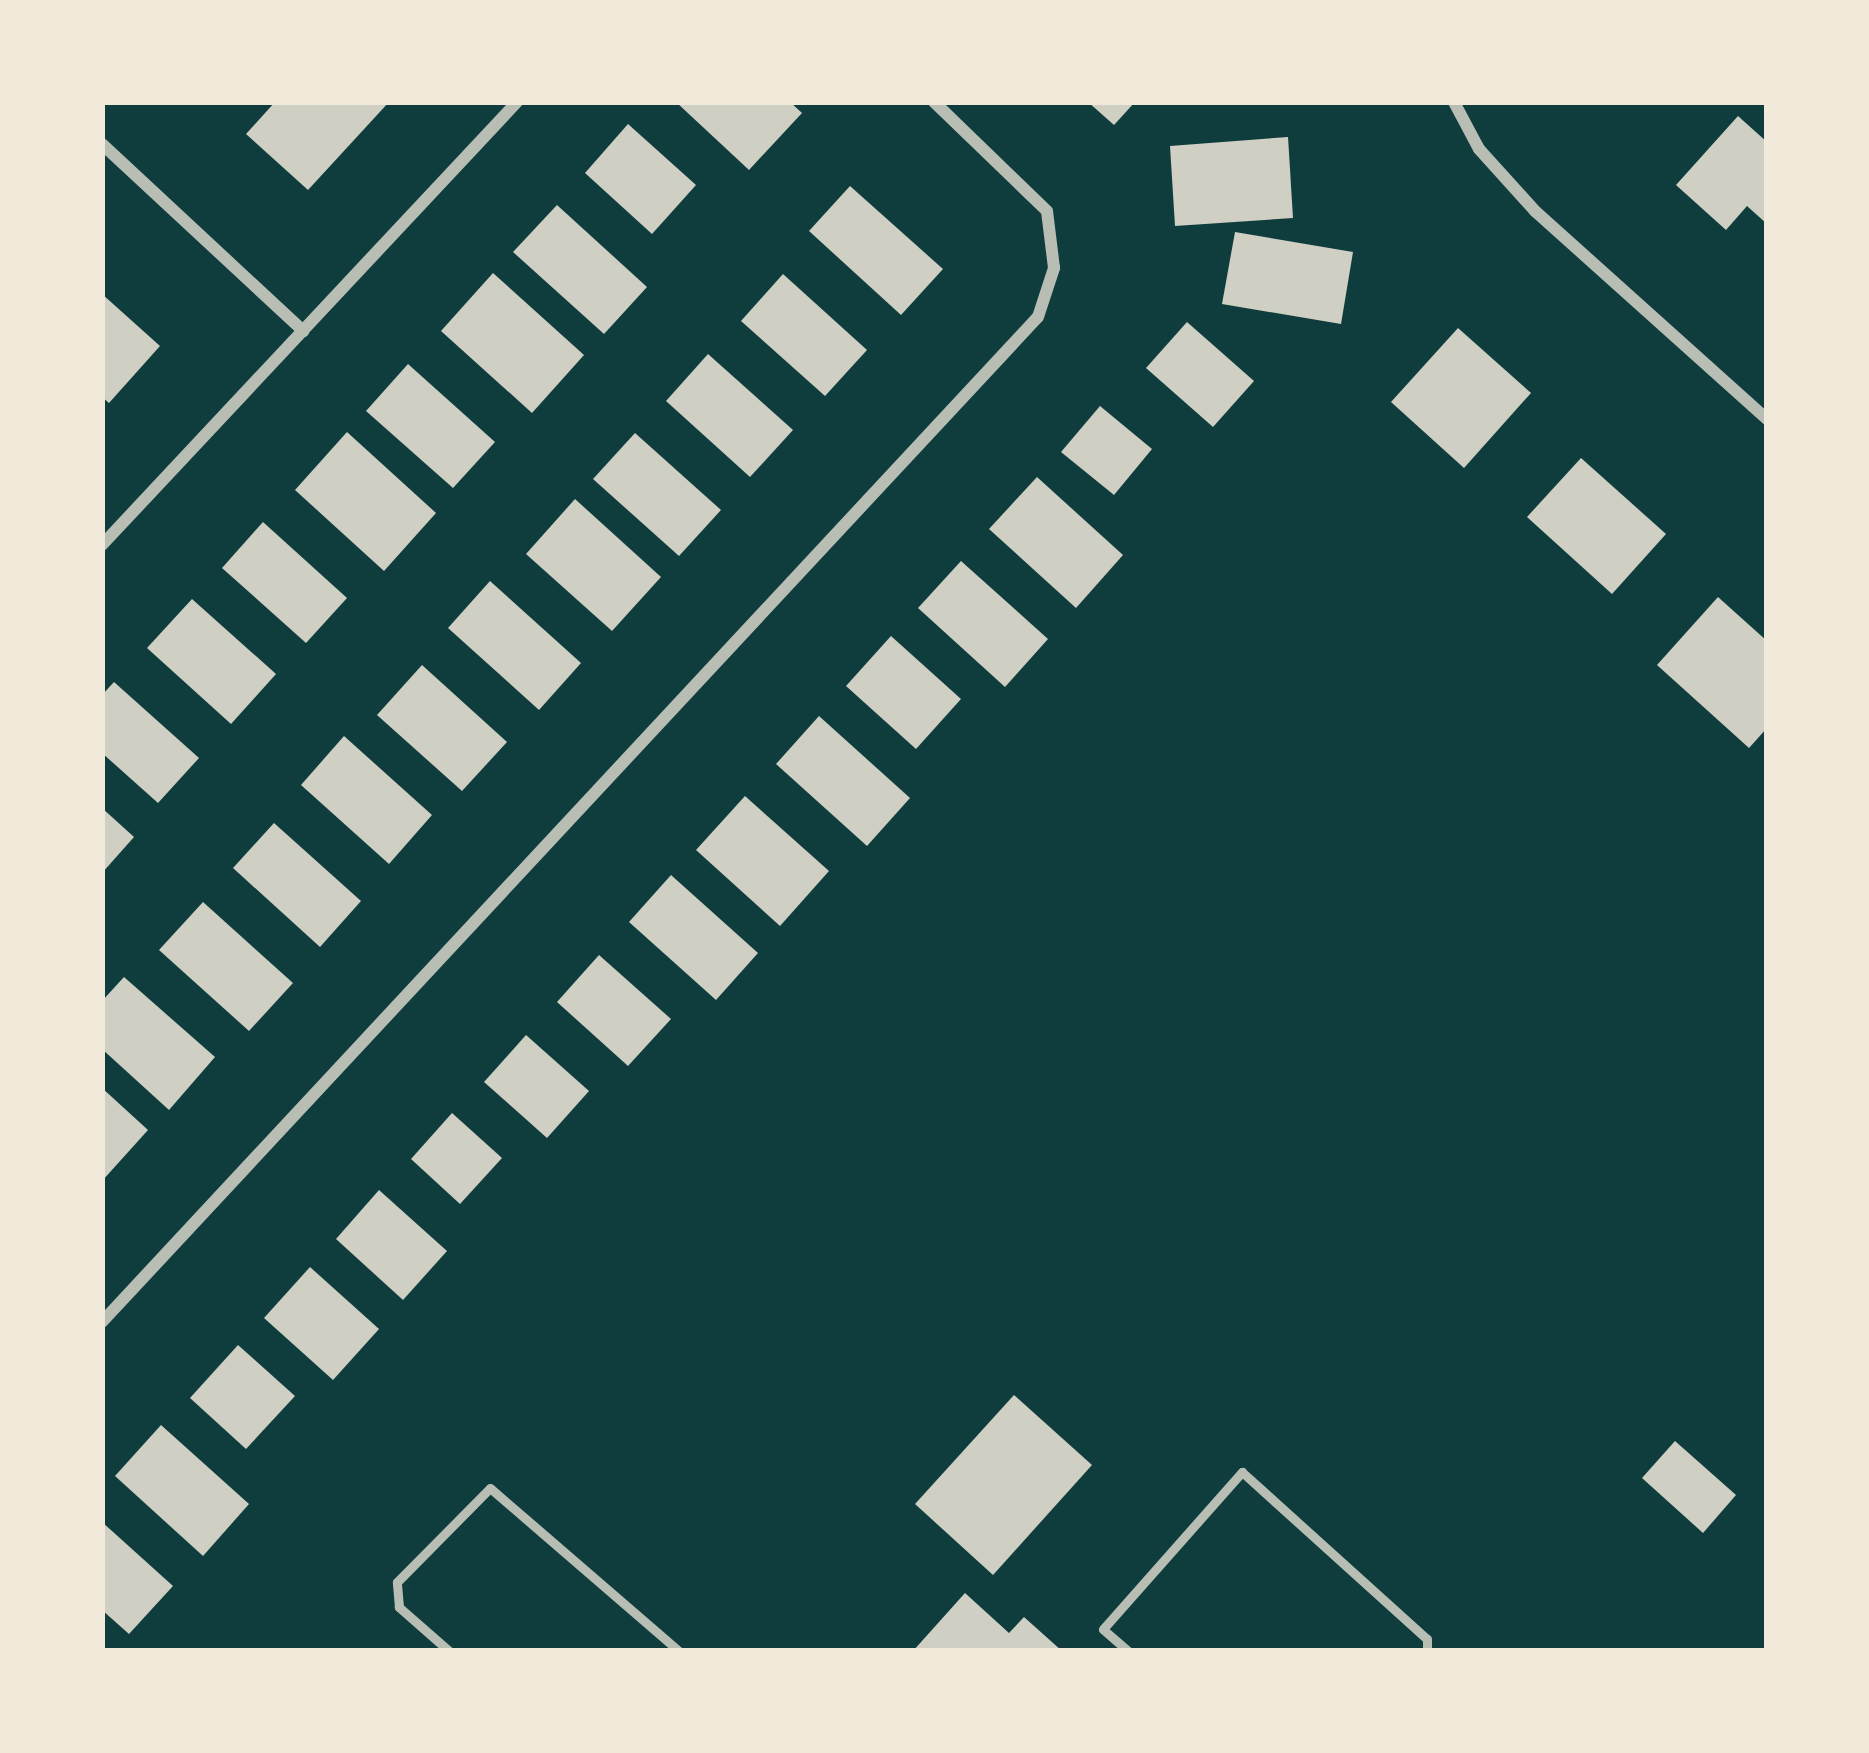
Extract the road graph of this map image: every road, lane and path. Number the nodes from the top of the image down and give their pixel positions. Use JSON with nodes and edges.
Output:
{"nodes":[{"id":1,"x":517,"y":102,"type":"edge"},
{"id":2,"x":934,"y":102,"type":"edge"},
{"id":3,"x":1454,"y":102,"type":"edge"},
{"id":4,"x":102,"y":144,"type":"edge"},
{"id":5,"x":303,"y":331,"type":"junction"},
{"id":6,"x":1767,"y":419,"type":"edge"},
{"id":7,"x":102,"y":545,"type":"edge"},
{"id":8,"x":102,"y":1322,"type":"edge"},
{"id":9,"x":449,"y":1651,"type":"edge"},
{"id":10,"x":679,"y":1651,"type":"edge"},
{"id":11,"x":1128,"y":1651,"type":"edge"},
{"id":12,"x":1426,"y":1651,"type":"edge"}],
"edges":[{"from":1,"to":5,"type":"street"},
{"from":2,"to":8,"type":"street"},
{"from":3,"to":6,"type":"street"},
{"from":4,"to":5,"type":"street"},
{"from":5,"to":7,"type":"street"},
{"from":9,"to":10,"type":"lane"},
{"from":11,"to":12,"type":"lane"}]}
